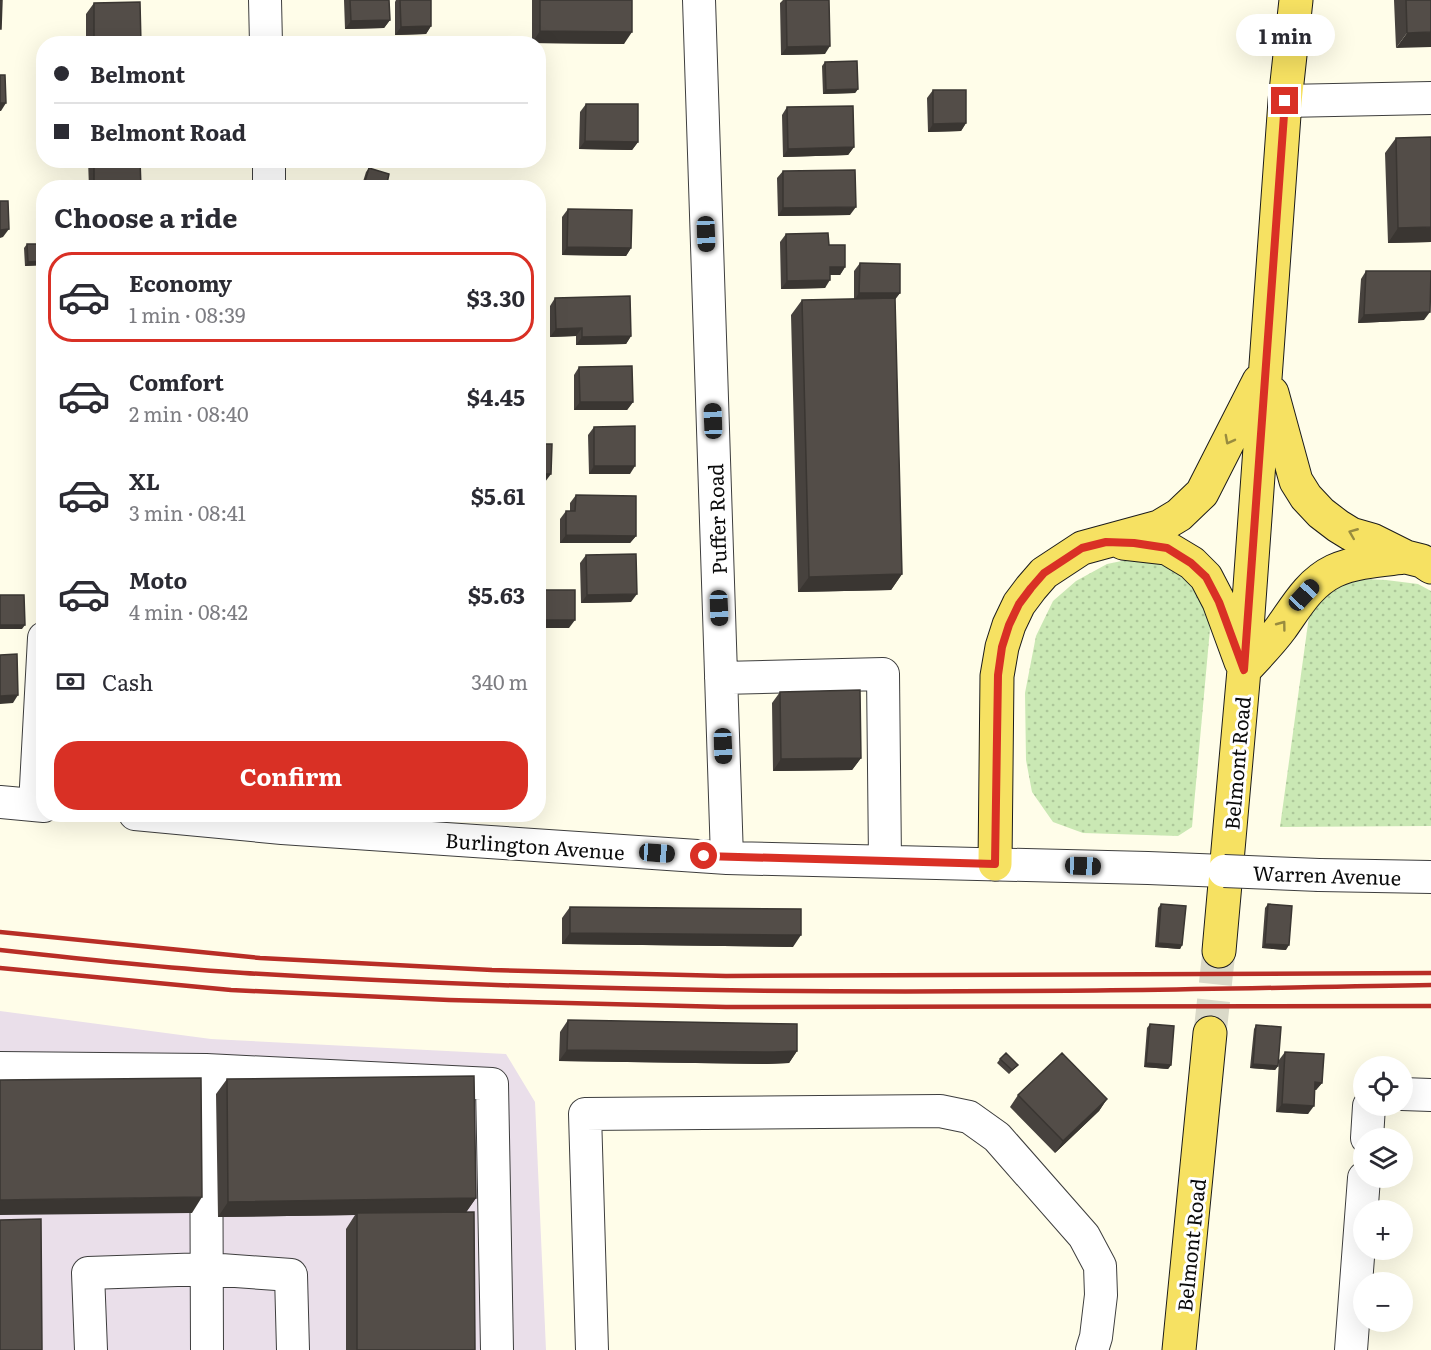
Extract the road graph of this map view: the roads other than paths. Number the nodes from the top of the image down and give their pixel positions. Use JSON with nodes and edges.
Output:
{"nodes":[{"id":1,"x":265,"y":0,"type":"edge"},
{"id":2,"x":699,"y":0,"type":"edge"},
{"id":3,"x":1296,"y":0,"type":"edge"},
{"id":4,"x":266,"y":36,"type":"edge"},
{"id":5,"x":1431,"y":98,"type":"edge"},
{"id":6,"x":1285,"y":101,"type":"junction"},
{"id":7,"x":1265,"y":369,"type":"junction"},
{"id":8,"x":1106,"y":542,"type":"junction"},
{"id":9,"x":1418,"y":562,"type":"edge"},
{"id":10,"x":1244,"y":670,"type":"junction"},
{"id":11,"x":721,"y":678,"type":"junction"},
{"id":12,"x":0,"y":802,"type":"edge"},
{"id":13,"x":36,"y":806,"type":"edge"},
{"id":14,"x":294,"y":822,"type":"edge"},
{"id":15,"x":727,"y":858,"type":"junction"},
{"id":16,"x":885,"y":861,"type":"junction"},
{"id":17,"x":995,"y":864,"type":"junction"},
{"id":18,"x":1224,"y":871,"type":"joint"},
{"id":19,"x":1431,"y":877,"type":"edge"},
{"id":20,"x":1219,"y":951,"type":"tunnel mouth"},
{"id":21,"x":1210,"y":1034,"type":"tunnel mouth"},
{"id":22,"x":0,"y":1068,"type":"edge"},
{"id":23,"x":206,"y":1070,"type":"junction"},
{"id":24,"x":1413,"y":1094,"type":"edge"},
{"id":25,"x":1431,"y":1095,"type":"edge"},
{"id":26,"x":1363,"y":1188,"type":"edge"},
{"id":27,"x":207,"y":1269,"type":"junction"},
{"id":28,"x":91,"y":1350,"type":"edge"},
{"id":29,"x":207,"y":1350,"type":"edge"},
{"id":30,"x":293,"y":1350,"type":"edge"},
{"id":31,"x":497,"y":1350,"type":"edge"},
{"id":32,"x":592,"y":1350,"type":"edge"},
{"id":33,"x":1092,"y":1350,"type":"edge"},
{"id":34,"x":1179,"y":1350,"type":"edge"},
{"id":35,"x":1351,"y":1350,"type":"edge"}],
"edges":[{"from":1,"to":4,"type":"street"},
{"from":2,"to":11,"type":"street","name":"Puffer Road"},
{"from":3,"to":6,"type":"main road","name":"Belmont Road"},
{"from":5,"to":6,"type":"street"},
{"from":6,"to":7,"type":"main road","name":"Belmont Road"},
{"from":7,"to":8,"type":"main road","one_way":true},
{"from":9,"to":7,"type":"main road","one_way":true},
{"from":7,"to":10,"type":"main road","name":"Belmont Road"},
{"from":8,"to":10,"type":"main road"},
{"from":8,"to":17,"type":"main road"},
{"from":10,"to":9,"type":"main road","one_way":true},
{"from":10,"to":20,"type":"main road","name":"Belmont Road"},
{"from":11,"to":15,"type":"street","name":"Puffer Road"},
{"from":11,"to":16,"type":"street"},
{"from":12,"to":13,"type":"street"},
{"from":14,"to":15,"type":"street","name":"Burlington Avenue"},
{"from":15,"to":16,"type":"street","name":"Burlington Avenue"},
{"from":16,"to":17,"type":"street","name":"Burlington Avenue"},
{"from":17,"to":18,"type":"street","name":"Burlington Avenue"},
{"from":18,"to":19,"type":"street","name":"Warren Avenue","bridge":true},
{"from":21,"to":34,"type":"main road","name":"Belmont Road"},
{"from":22,"to":23,"type":"street"},
{"from":23,"to":27,"type":"street"},
{"from":23,"to":31,"type":"street"},
{"from":24,"to":25,"type":"street"},
{"from":26,"to":35,"type":"street"},
{"from":27,"to":28,"type":"street"},
{"from":27,"to":29,"type":"street"},
{"from":27,"to":30,"type":"street"},
{"from":32,"to":33,"type":"street"}]}
